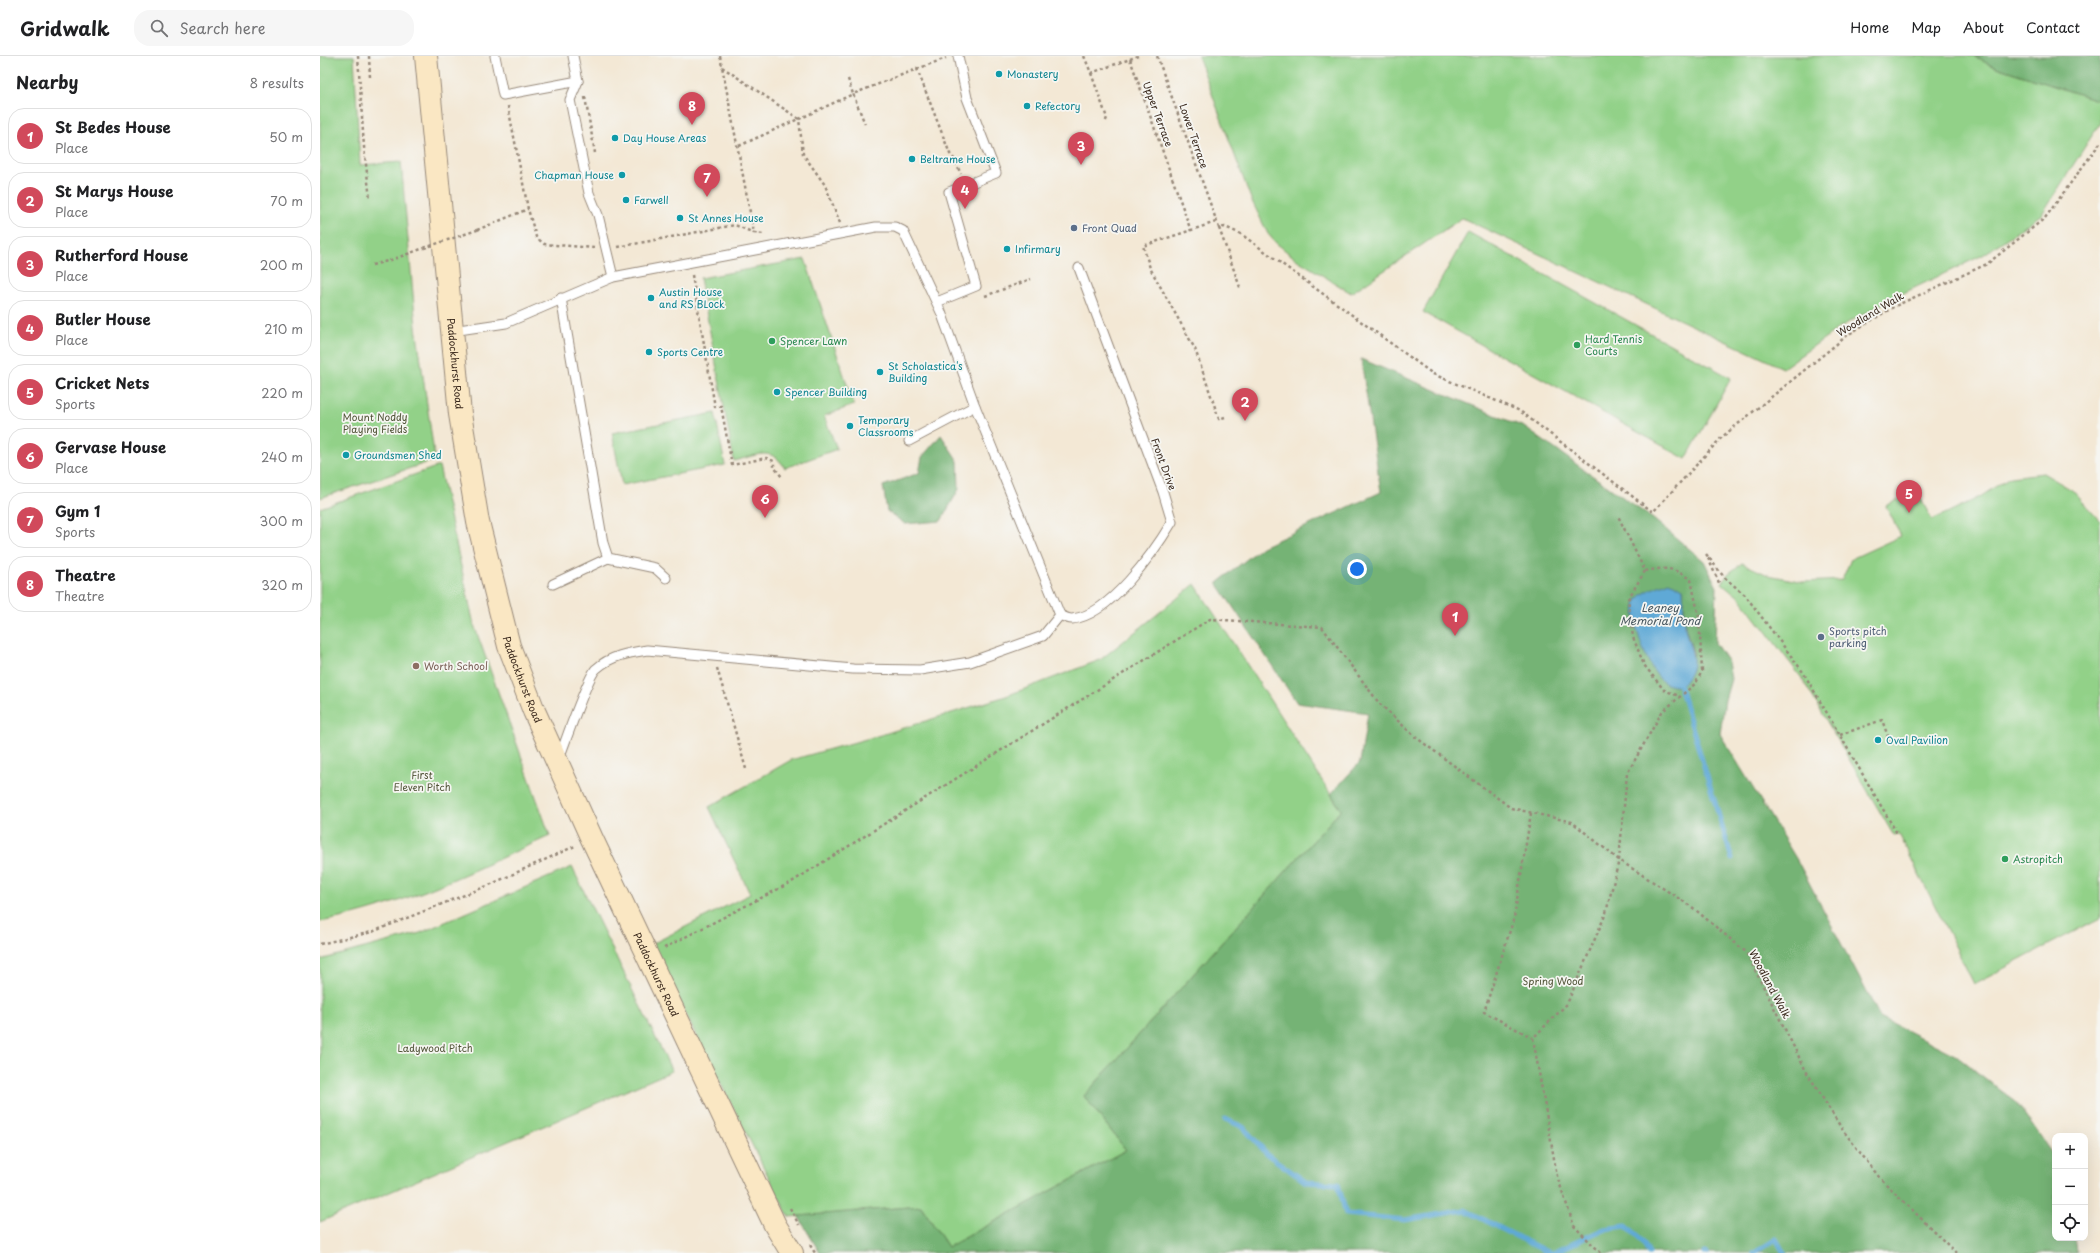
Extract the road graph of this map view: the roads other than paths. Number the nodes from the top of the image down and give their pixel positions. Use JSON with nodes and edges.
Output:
{"nodes":[{"id":1,"x":426,"y":56,"type":"edge"},
{"id":2,"x":495,"y":56,"type":"edge"},
{"id":3,"x":573,"y":56,"type":"edge"},
{"id":4,"x":958,"y":56,"type":"edge"},
{"id":5,"x":578,"y":81,"type":"junction"},
{"id":6,"x":1079,"y":268,"type":"dead end"},
{"id":7,"x":613,"y":277,"type":"junction"},
{"id":8,"x":561,"y":298,"type":"junction"},
{"id":9,"x":937,"y":302,"type":"junction"},
{"id":10,"x":452,"y":331,"type":"junction"},
{"id":11,"x":975,"y":406,"type":"junction"},
{"id":12,"x":909,"y":440,"type":"dead end"},
{"id":13,"x":608,"y":558,"type":"junction"},
{"id":14,"x":666,"y":578,"type":"dead end"},
{"id":15,"x":553,"y":584,"type":"dead end"},
{"id":16,"x":1060,"y":615,"type":"junction"},
{"id":17,"x":556,"y":758,"type":"junction"},
{"id":18,"x":792,"y":1253,"type":"edge"}],
"edges":[{"from":1,"to":10,"type":"main road","name":"Paddockhurst Road"},
{"from":2,"to":5,"type":"lane"},
{"from":3,"to":5,"type":"lane"},
{"from":4,"to":9,"type":"lane"},
{"from":5,"to":7,"type":"lane"},
{"from":6,"to":16,"type":"lane","name":"Front Drive"},
{"from":7,"to":8,"type":"lane"},
{"from":7,"to":9,"type":"lane"},
{"from":8,"to":10,"type":"lane"},
{"from":8,"to":13,"type":"lane"},
{"from":9,"to":11,"type":"lane"},
{"from":10,"to":17,"type":"main road","name":"Paddockhurst Road"},
{"from":11,"to":12,"type":"lane"},
{"from":11,"to":16,"type":"lane"},
{"from":13,"to":14,"type":"lane"},
{"from":13,"to":15,"type":"lane"},
{"from":16,"to":17,"type":"lane"},
{"from":17,"to":18,"type":"main road","name":"Paddockhurst Road"}]}
